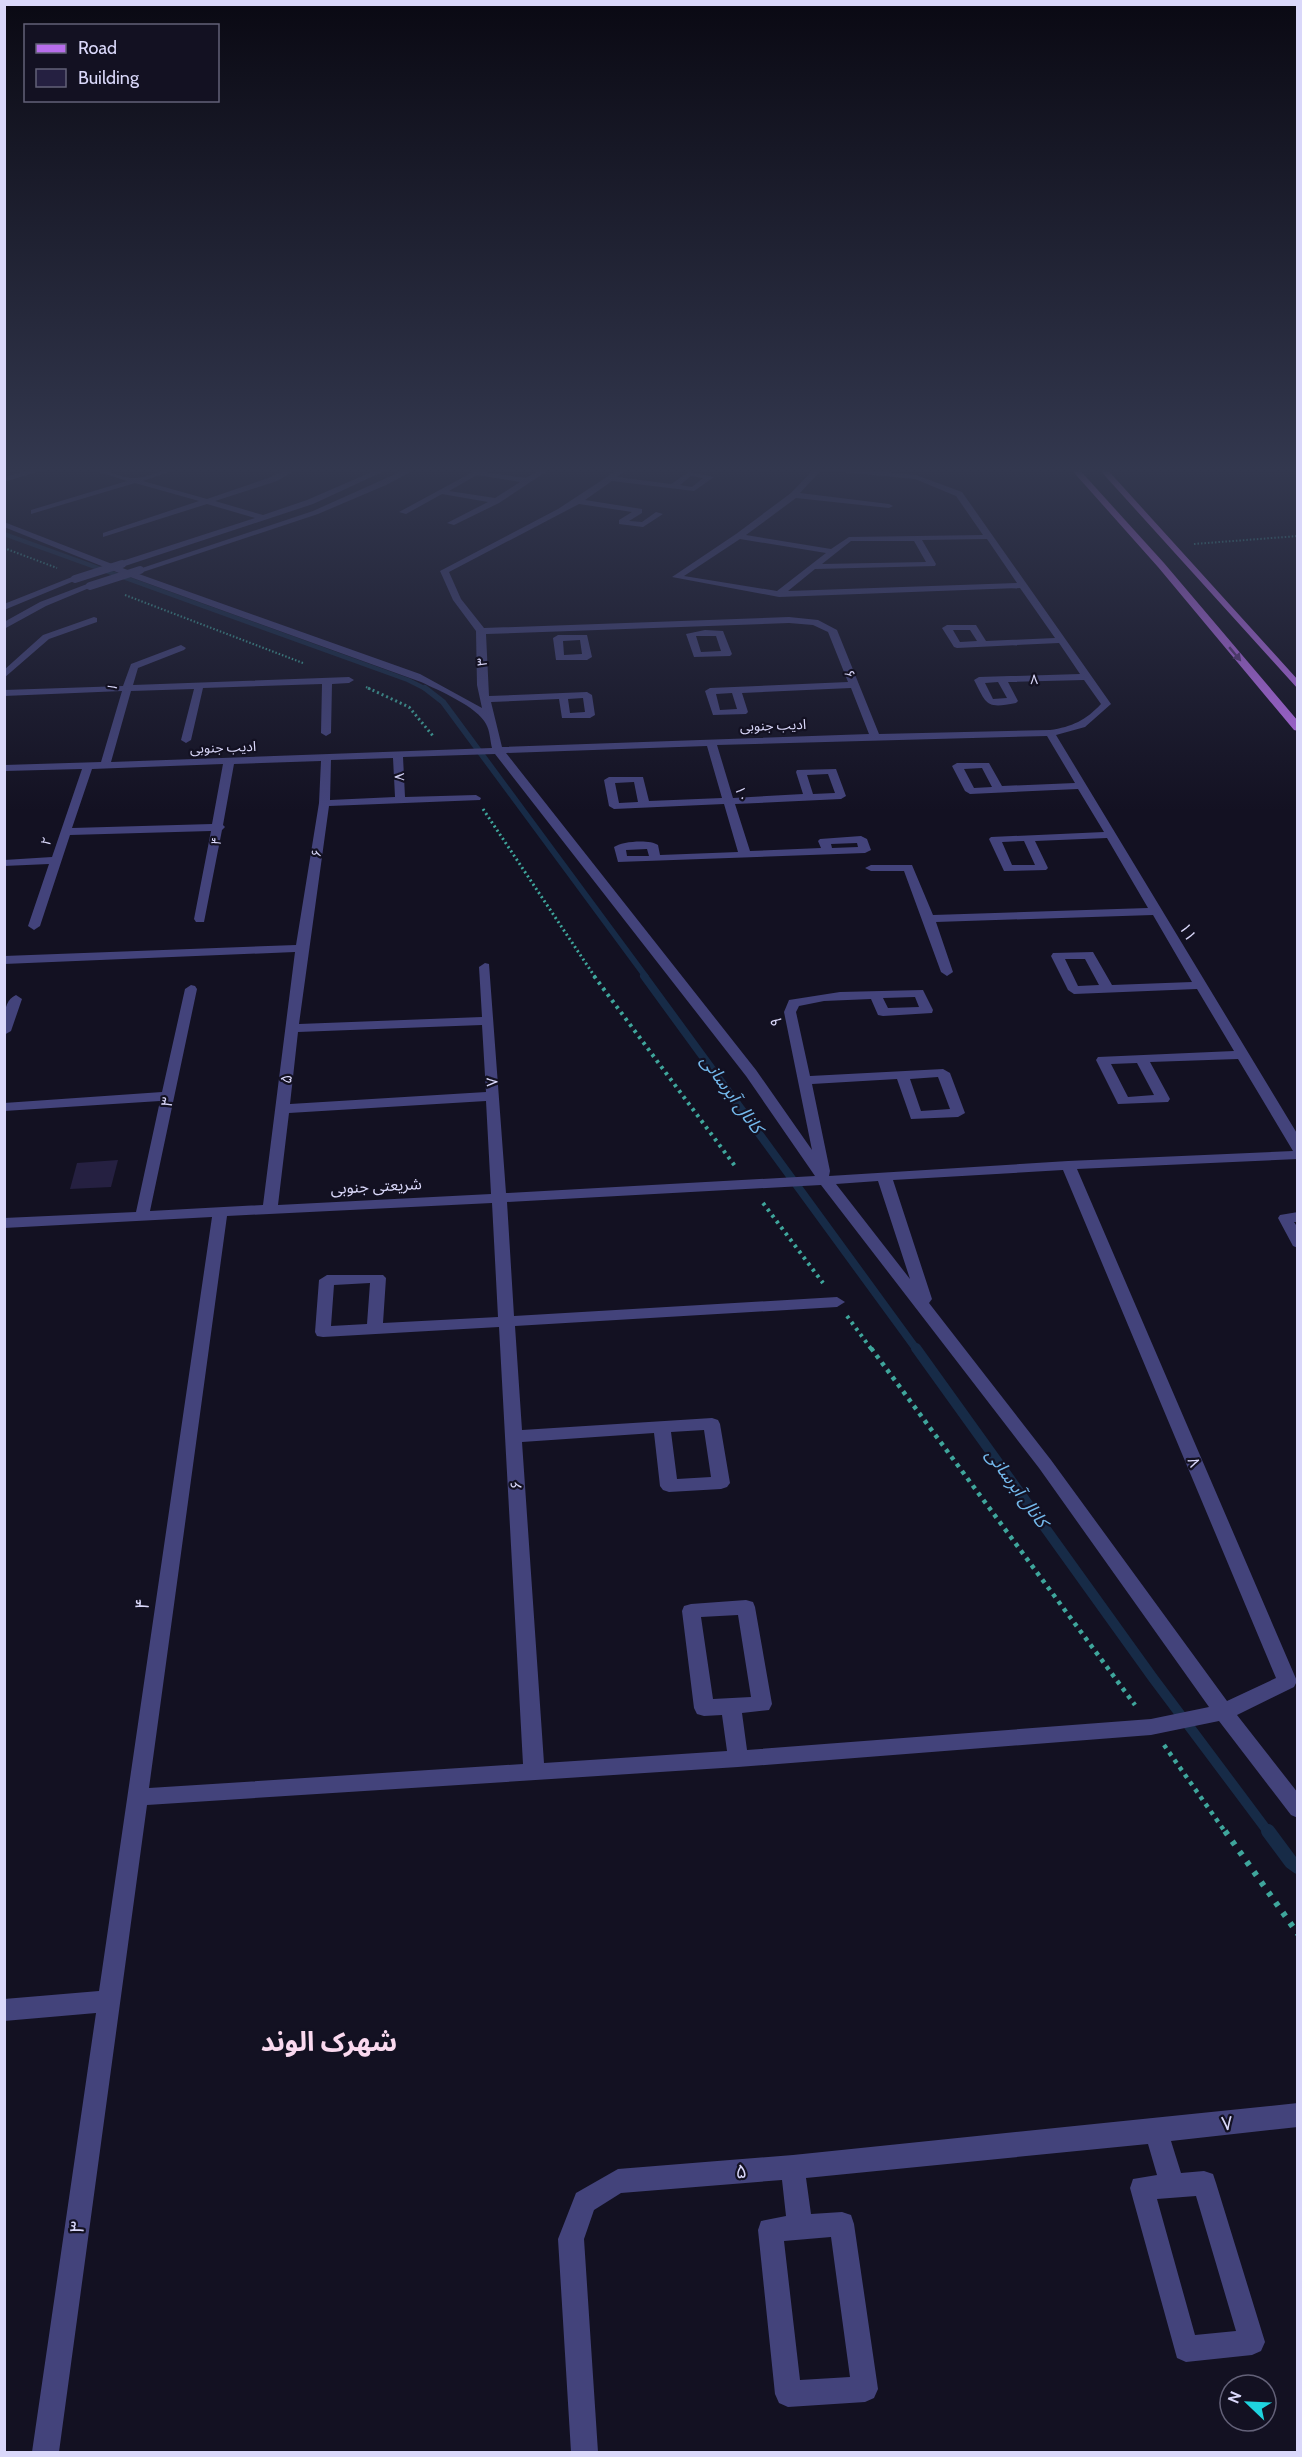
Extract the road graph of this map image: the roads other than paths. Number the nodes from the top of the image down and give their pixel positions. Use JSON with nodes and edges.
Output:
{"nodes":[{"id":1,"x":67,"y":582,"type":"edge"},
{"id":2,"x":104,"y":582,"type":"edge"},
{"id":3,"x":152,"y":582,"type":"edge"},
{"id":4,"x":449,"y":582,"type":"edge"},
{"id":5,"x":704,"y":582,"type":"edge"},
{"id":6,"x":794,"y":582,"type":"edge"},
{"id":7,"x":1021,"y":582,"type":"edge"},
{"id":8,"x":1175,"y":582,"type":"edge"},
{"id":9,"x":1204,"y":582,"type":"edge"},
{"id":10,"x":1023,"y":585,"type":"junction"},
{"id":11,"x":38,"y":592,"type":"junction"},
{"id":12,"x":778,"y":594,"type":"junction"},
{"id":13,"x":4,"y":599,"type":"edge"},
{"id":14,"x":4,"y":607,"type":"edge"},
{"id":15,"x":94,"y":620,"type":"dead end"},
{"id":16,"x":4,"y":626,"type":"edge"},
{"id":17,"x":481,"y":631,"type":"junction"},
{"id":18,"x":1063,"y":640,"type":"junction"},
{"id":19,"x":983,"y":644,"type":"junction"},
{"id":20,"x":181,"y":648,"type":"dead end"},
{"id":21,"x":4,"y":675,"type":"edge"},
{"id":22,"x":1089,"y":677,"type":"junction"},
{"id":23,"x":349,"y":680,"type":"dead end"},
{"id":24,"x":1002,"y":680,"type":"junction"},
{"id":25,"x":327,"y":682,"type":"junction"},
{"id":26,"x":855,"y":685,"type":"junction"},
{"id":27,"x":199,"y":686,"type":"junction"},
{"id":28,"x":1298,"y":686,"type":"edge"},
{"id":29,"x":128,"y":688,"type":"junction"},
{"id":30,"x":736,"y":690,"type":"dead end"},
{"id":31,"x":4,"y":693,"type":"edge"},
{"id":32,"x":563,"y":696,"type":"dead end"},
{"id":33,"x":485,"y":699,"type":"junction"},
{"id":34,"x":490,"y":722,"type":"junction"},
{"id":35,"x":1298,"y":728,"type":"edge"},
{"id":36,"x":326,"y":733,"type":"dead end"},
{"id":37,"x":1050,"y":733,"type":"junction"},
{"id":38,"x":875,"y":736,"type":"junction"},
{"id":39,"x":186,"y":740,"type":"dead end"},
{"id":40,"x":711,"y":742,"type":"junction"},
{"id":41,"x":496,"y":749,"type":"junction"},
{"id":42,"x":398,"y":754,"type":"junction"},
{"id":43,"x":326,"y":757,"type":"junction"},
{"id":44,"x":230,"y":762,"type":"junction"},
{"id":45,"x":105,"y":765,"type":"junction"},
{"id":46,"x":88,"y":766,"type":"junction"},
{"id":47,"x":4,"y":768,"type":"edge"},
{"id":48,"x":1082,"y":786,"type":"junction"},
{"id":49,"x":999,"y":790,"type":"dead end"},
{"id":50,"x":809,"y":797,"type":"dead end"},
{"id":51,"x":476,"y":798,"type":"dead end"},
{"id":52,"x":728,"y":800,"type":"junction"},
{"id":53,"x":400,"y":801,"type":"junction"},
{"id":54,"x":324,"y":803,"type":"junction"},
{"id":55,"x":644,"y":804,"type":"dead end"},
{"id":56,"x":219,"y":827,"type":"junction"},
{"id":57,"x":65,"y":832,"type":"junction"},
{"id":58,"x":1111,"y":835,"type":"junction"},
{"id":59,"x":1028,"y":838,"type":"dead end"},
{"id":60,"x":828,"y":851,"type":"dead end"},
{"id":61,"x":745,"y":855,"type":"junction"},
{"id":62,"x":655,"y":859,"type":"dead end"},
{"id":63,"x":56,"y":860,"type":"junction"},
{"id":64,"x":4,"y":862,"type":"edge"},
{"id":65,"x":871,"y":868,"type":"dead end"},
{"id":66,"x":1156,"y":911,"type":"junction"},
{"id":67,"x":200,"y":919,"type":"dead end"},
{"id":68,"x":929,"y":919,"type":"junction"},
{"id":69,"x":34,"y":926,"type":"dead end"},
{"id":70,"x":302,"y":948,"type":"junction"},
{"id":71,"x":4,"y":960,"type":"edge"},
{"id":72,"x":484,"y":967,"type":"dead end"},
{"id":73,"x":947,"y":972,"type":"dead end"},
{"id":74,"x":1200,"y":985,"type":"junction"},
{"id":75,"x":1107,"y":988,"type":"dead end"},
{"id":76,"x":191,"y":989,"type":"dead end"},
{"id":77,"x":16,"y":999,"type":"dead end"},
{"id":78,"x":927,"y":1010,"type":"dead end"},
{"id":79,"x":488,"y":1021,"type":"junction"},
{"id":80,"x":292,"y":1028,"type":"junction"},
{"id":81,"x":4,"y":1031,"type":"edge"},
{"id":82,"x":1242,"y":1055,"type":"junction"},
{"id":83,"x":1141,"y":1058,"type":"junction"},
{"id":84,"x":902,"y":1075,"type":"dead end"},
{"id":85,"x":804,"y":1080,"type":"junction"},
{"id":86,"x":168,"y":1096,"type":"junction"},
{"id":87,"x":493,"y":1096,"type":"junction"},
{"id":88,"x":4,"y":1107,"type":"edge"},
{"id":89,"x":282,"y":1110,"type":"junction"},
{"id":90,"x":1298,"y":1148,"type":"edge"},
{"id":91,"x":1298,"y":1155,"type":"edge"},
{"id":92,"x":1068,"y":1165,"type":"junction"},
{"id":93,"x":884,"y":1176,"type":"junction"},
{"id":94,"x":825,"y":1180,"type":"junction"},
{"id":95,"x":498,"y":1198,"type":"junction"},
{"id":96,"x":270,"y":1210,"type":"junction"},
{"id":97,"x":220,"y":1212,"type":"junction"},
{"id":98,"x":142,"y":1216,"type":"junction"},
{"id":99,"x":1298,"y":1217,"type":"edge"},
{"id":100,"x":4,"y":1223,"type":"edge"},
{"id":101,"x":1298,"y":1243,"type":"edge"},
{"id":102,"x":837,"y":1302,"type":"dead end"},
{"id":103,"x":927,"y":1310,"type":"junction"},
{"id":104,"x":506,"y":1322,"type":"junction"},
{"id":105,"x":375,"y":1329,"type":"junction"},
{"id":106,"x":662,"y":1427,"type":"junction"},
{"id":107,"x":513,"y":1437,"type":"junction"},
{"id":108,"x":731,"y":1706,"type":"junction"},
{"id":109,"x":1217,"y":1713,"type":"junction"},
{"id":110,"x":738,"y":1759,"type":"junction"},
{"id":111,"x":534,"y":1772,"type":"junction"},
{"id":112,"x":138,"y":1797,"type":"junction"},
{"id":113,"x":1298,"y":1809,"type":"edge"},
{"id":114,"x":109,"y":2001,"type":"junction"},
{"id":115,"x":4,"y":2010,"type":"edge"},
{"id":116,"x":1298,"y":2115,"type":"edge"},
{"id":117,"x":1156,"y":2131,"type":"junction"},
{"id":118,"x":793,"y":2167,"type":"junction"},
{"id":119,"x":1172,"y":2185,"type":"junction"},
{"id":120,"x":800,"y":2227,"type":"junction"},
{"id":121,"x":45,"y":2452,"type":"edge"},
{"id":122,"x":584,"y":2452,"type":"edge"}],
"edges":[{"from":1,"to":11,"type":"street","bridge":true},
{"from":2,"to":16,"type":"street","bridge":true},
{"from":3,"to":34,"type":"street"},
{"from":4,"to":17,"type":"street"},
{"from":5,"to":12,"type":"street"},
{"from":6,"to":12,"type":"street"},
{"from":7,"to":10,"type":"street"},
{"from":8,"to":35,"type":"main road","one_way":true},
{"from":9,"to":28,"type":"main road"},
{"from":10,"to":12,"type":"street"},
{"from":10,"to":18,"type":"street"},
{"from":11,"to":13,"type":"street"},
{"from":11,"to":14,"type":"street"},
{"from":15,"to":21,"type":"street"},
{"from":17,"to":26,"type":"street","name":"۶"},
{"from":17,"to":33,"type":"street","name":"۳"},
{"from":18,"to":19,"type":"street"},
{"from":18,"to":22,"type":"street"},
{"from":19,"to":19,"type":"street"},
{"from":20,"to":29,"type":"street","name":"۱"},
{"from":22,"to":24,"type":"street","name":"۸"},
{"from":22,"to":37,"type":"street","name":"ادیب جنوبی"},
{"from":23,"to":25,"type":"street"},
{"from":24,"to":24,"type":"street","name":"۸"},
{"from":25,"to":27,"type":"street"},
{"from":25,"to":36,"type":"street"},
{"from":26,"to":30,"type":"street"},
{"from":26,"to":38,"type":"street","name":"۶"},
{"from":27,"to":29,"type":"street"},
{"from":27,"to":39,"type":"street"},
{"from":29,"to":31,"type":"street"},
{"from":29,"to":45,"type":"street","name":"۱"},
{"from":32,"to":33,"type":"street"},
{"from":33,"to":34,"type":"street","name":"۳"},
{"from":34,"to":41,"type":"street","name":"۳"},
{"from":37,"to":38,"type":"street","name":"ادیب جنوبی"},
{"from":37,"to":48,"type":"street","name":"۱۱"},
{"from":38,"to":40,"type":"street","name":"ادیب جنوبی"},
{"from":40,"to":41,"type":"street","name":"ادیب جنوبی"},
{"from":40,"to":52,"type":"street","name":"۱۰"},
{"from":41,"to":42,"type":"street","name":"ادیب جنوبی"},
{"from":41,"to":94,"type":"street"},
{"from":42,"to":43,"type":"street","name":"ادیب جنوبی"},
{"from":42,"to":53,"type":"street","name":"۸"},
{"from":43,"to":44,"type":"street","name":"ادیب جنوبی"},
{"from":43,"to":54,"type":"street","name":"۶"},
{"from":44,"to":45,"type":"street","name":"ادیب جنوبی"},
{"from":44,"to":56,"type":"street","name":"۴"},
{"from":45,"to":46,"type":"street","name":"ادیب جنوبی"},
{"from":46,"to":47,"type":"street","name":"ادیب جنوبی"},
{"from":46,"to":57,"type":"street","name":"۲"},
{"from":48,"to":49,"type":"street"},
{"from":48,"to":58,"type":"street","name":"۱۱"},
{"from":50,"to":52,"type":"street"},
{"from":51,"to":53,"type":"street"},
{"from":52,"to":55,"type":"street"},
{"from":52,"to":61,"type":"street","name":"۱۰"},
{"from":53,"to":54,"type":"street"},
{"from":54,"to":70,"type":"street","name":"۶"},
{"from":56,"to":57,"type":"street"},
{"from":56,"to":67,"type":"street","name":"۴"},
{"from":57,"to":63,"type":"street","name":"۲"},
{"from":58,"to":59,"type":"street"},
{"from":58,"to":66,"type":"street","name":"۱۱"},
{"from":60,"to":61,"type":"street"},
{"from":61,"to":62,"type":"street"},
{"from":63,"to":64,"type":"street"},
{"from":63,"to":69,"type":"street","name":"۲"},
{"from":65,"to":68,"type":"street"},
{"from":66,"to":68,"type":"street"},
{"from":66,"to":74,"type":"street","name":"۱۱"},
{"from":68,"to":73,"type":"street"},
{"from":70,"to":71,"type":"street"},
{"from":70,"to":80,"type":"street","name":"۵"},
{"from":72,"to":79,"type":"street","name":"۷"},
{"from":74,"to":75,"type":"street"},
{"from":74,"to":82,"type":"street","name":"۱۱"},
{"from":76,"to":86,"type":"street","name":"۳"},
{"from":77,"to":81,"type":"street"},
{"from":78,"to":85,"type":"street","name":"۹"},
{"from":79,"to":80,"type":"street"},
{"from":79,"to":87,"type":"street","name":"۷"},
{"from":80,"to":89,"type":"street","name":"۵"},
{"from":82,"to":83,"type":"street"},
{"from":82,"to":90,"type":"street","name":"۱۱"},
{"from":83,"to":83,"type":"street"},
{"from":84,"to":85,"type":"street"},
{"from":85,"to":94,"type":"street","name":"۹"},
{"from":86,"to":88,"type":"street"},
{"from":86,"to":98,"type":"street","name":"۳"},
{"from":87,"to":89,"type":"street"},
{"from":87,"to":95,"type":"street","name":"۷"},
{"from":89,"to":96,"type":"street","name":"۵"},
{"from":91,"to":92,"type":"street","name":"شریعتی جنوبی"},
{"from":92,"to":93,"type":"street","name":"شریعتی جنوبی"},
{"from":92,"to":109,"type":"street","name":"۸"},
{"from":93,"to":94,"type":"street","name":"شریعتی جنوبی"},
{"from":93,"to":103,"type":"street"},
{"from":94,"to":95,"type":"street","name":"شریعتی جنوبی"},
{"from":94,"to":103,"type":"street"},
{"from":95,"to":96,"type":"street","name":"شریعتی جنوبی"},
{"from":95,"to":104,"type":"street","name":"۶"},
{"from":96,"to":97,"type":"street","name":"شریعتی جنوبی"},
{"from":97,"to":98,"type":"street","name":"شریعتی جنوبی"},
{"from":97,"to":112,"type":"street","name":"۴"},
{"from":98,"to":100,"type":"street","name":"شریعتی جنوبی"},
{"from":99,"to":101,"type":"street"},
{"from":102,"to":104,"type":"street"},
{"from":103,"to":109,"type":"street"},
{"from":104,"to":105,"type":"street"},
{"from":104,"to":107,"type":"street","name":"۶"},
{"from":105,"to":105,"type":"street"},
{"from":106,"to":106,"type":"street"},
{"from":106,"to":107,"type":"street"},
{"from":107,"to":111,"type":"street","name":"۶"},
{"from":108,"to":108,"type":"street"},
{"from":108,"to":110,"type":"street"},
{"from":109,"to":110,"type":"street"},
{"from":109,"to":113,"type":"street"},
{"from":110,"to":111,"type":"street"},
{"from":111,"to":112,"type":"street"},
{"from":112,"to":114,"type":"street","name":"۴"},
{"from":114,"to":115,"type":"street"},
{"from":114,"to":121,"type":"street","name":"۳"},
{"from":116,"to":117,"type":"street","name":"۷"},
{"from":117,"to":118,"type":"street","name":"۵"},
{"from":117,"to":119,"type":"street"},
{"from":118,"to":120,"type":"street"},
{"from":118,"to":122,"type":"street","name":"۵"},
{"from":119,"to":119,"type":"street"},
{"from":120,"to":120,"type":"street"}]}
